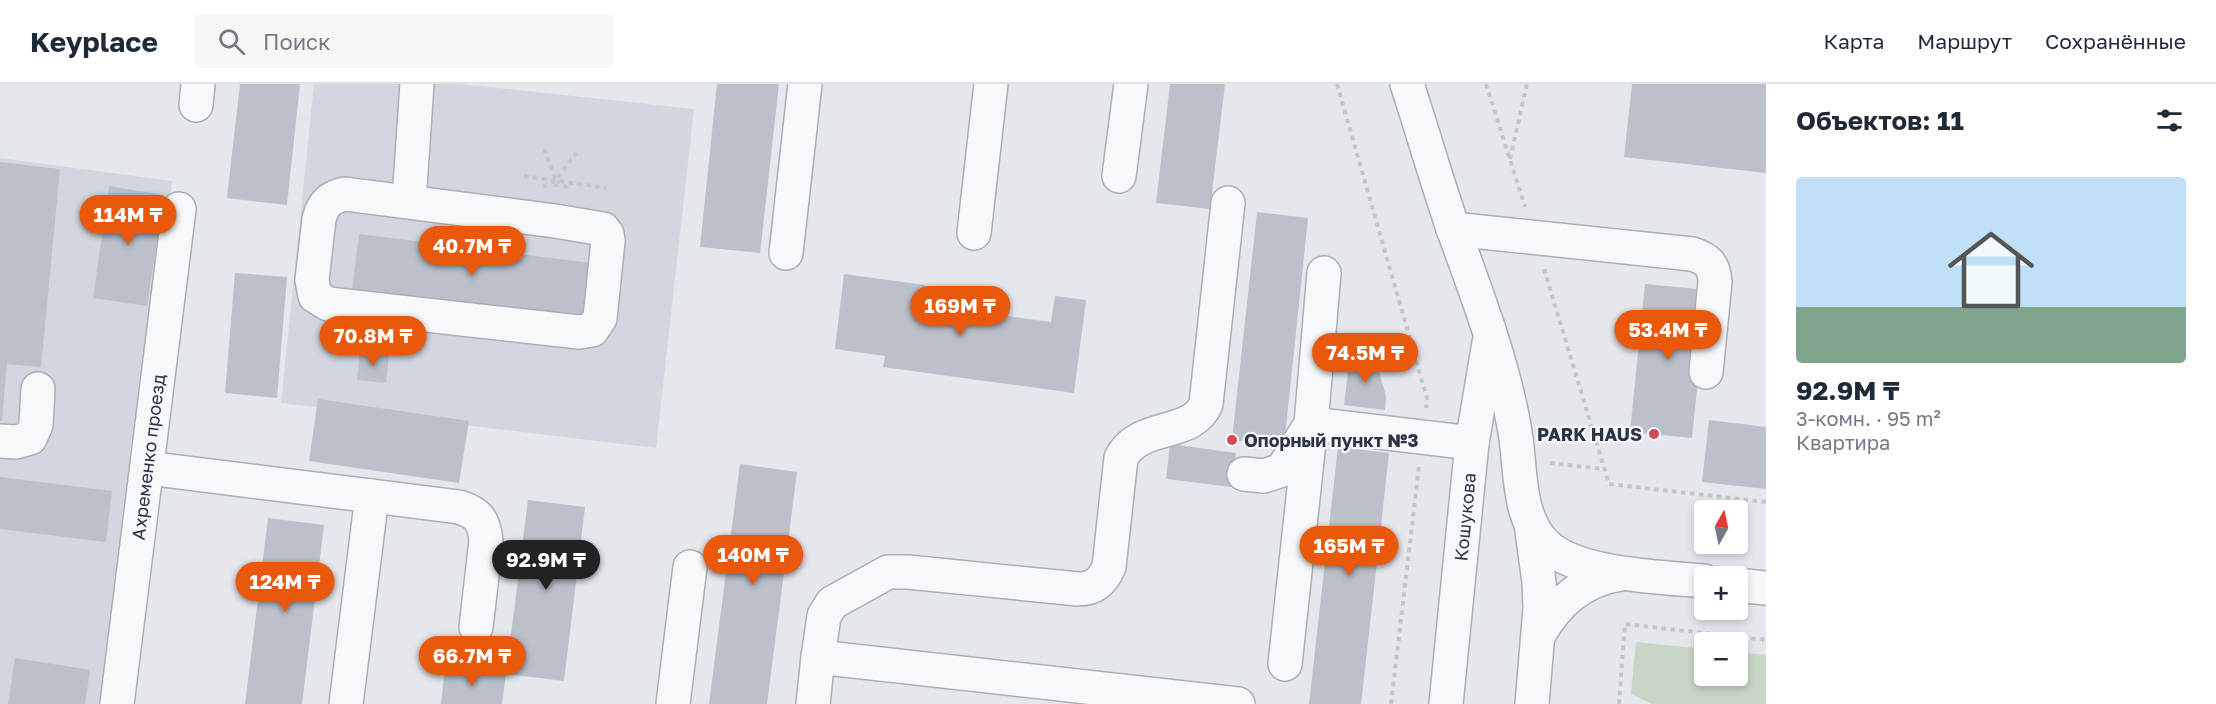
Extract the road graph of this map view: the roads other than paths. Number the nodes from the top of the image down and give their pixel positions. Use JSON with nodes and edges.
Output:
{"nodes":[{"id":1,"x":417,"y":84,"type":"edge"},
{"id":2,"x":805,"y":84,"type":"edge"},
{"id":3,"x":991,"y":84,"type":"edge"},
{"id":4,"x":1131,"y":84,"type":"edge"},
{"id":5,"x":1407,"y":84,"type":"edge"},
{"id":6,"x":1119,"y":176,"type":"dead end"},
{"id":7,"x":409,"y":201,"type":"junction"},
{"id":8,"x":1228,"y":203,"type":"dead end"},
{"id":9,"x":179,"y":209,"type":"dead end"},
{"id":10,"x":1454,"y":229,"type":"junction"},
{"id":11,"x":974,"y":233,"type":"dead end"},
{"id":12,"x":786,"y":253,"type":"dead end"},
{"id":13,"x":1324,"y":273,"type":"dead end"},
{"id":14,"x":1491,"y":332,"type":"junction"},
{"id":15,"x":1706,"y":372,"type":"dead end"},
{"id":16,"x":38,"y":389,"type":"dead end"},
{"id":17,"x":1311,"y":424,"type":"junction"},
{"id":18,"x":0,"y":441,"type":"edge"},
{"id":19,"x":1472,"y":443,"type":"junction"},
{"id":20,"x":147,"y":468,"type":"junction"},
{"id":21,"x":1244,"y":474,"type":"dead end"},
{"id":22,"x":372,"y":496,"type":"junction"},
{"id":23,"x":1530,"y":521,"type":"junction"},
{"id":24,"x":690,"y":567,"type":"dead end"},
{"id":25,"x":1627,"y":573,"type":"junction"},
{"id":26,"x":1694,"y":580,"type":"edge"},
{"id":27,"x":1748,"y":586,"type":"edge"},
{"id":28,"x":1766,"y":588,"type":"edge"},
{"id":29,"x":476,"y":627,"type":"dead end"},
{"id":30,"x":1538,"y":636,"type":"junction"},
{"id":31,"x":818,"y":657,"type":"junction"},
{"id":32,"x":1285,"y":664,"type":"dead end"},
{"id":33,"x":117,"y":704,"type":"edge"},
{"id":34,"x":346,"y":704,"type":"edge"},
{"id":35,"x":673,"y":704,"type":"edge"},
{"id":36,"x":813,"y":704,"type":"edge"},
{"id":37,"x":1238,"y":704,"type":"edge"},
{"id":38,"x":1446,"y":704,"type":"edge"},
{"id":39,"x":1532,"y":704,"type":"edge"}],
"edges":[{"from":1,"to":7,"type":"street"},
{"from":2,"to":12,"type":"street"},
{"from":3,"to":11,"type":"street"},
{"from":4,"to":6,"type":"street"},
{"from":5,"to":10,"type":"street","name":"Кошукова"},
{"from":7,"to":7,"type":"street"},
{"from":8,"to":31,"type":"street"},
{"from":9,"to":20,"type":"street","name":"Ахременко проезд"},
{"from":10,"to":14,"type":"street","name":"Кошукова"},
{"from":10,"to":15,"type":"street"},
{"from":13,"to":17,"type":"street"},
{"from":14,"to":19,"type":"street","name":"Кошукова"},
{"from":14,"to":23,"type":"street","name":"Кошукова"},
{"from":16,"to":18,"type":"street"},
{"from":17,"to":19,"type":"street"},
{"from":17,"to":21,"type":"street"},
{"from":17,"to":32,"type":"street"},
{"from":19,"to":38,"type":"street","name":"Кошукова"},
{"from":20,"to":22,"type":"street"},
{"from":20,"to":33,"type":"street","name":"Ахременко проезд"},
{"from":22,"to":29,"type":"street"},
{"from":22,"to":34,"type":"street"},
{"from":23,"to":25,"type":"street","name":"Кошукова"},
{"from":23,"to":30,"type":"street"},
{"from":24,"to":35,"type":"street"},
{"from":25,"to":26,"type":"street"},
{"from":25,"to":30,"type":"street"},
{"from":27,"to":28,"type":"street"},
{"from":30,"to":39,"type":"street"},
{"from":31,"to":36,"type":"street"},
{"from":31,"to":37,"type":"street"}]}
